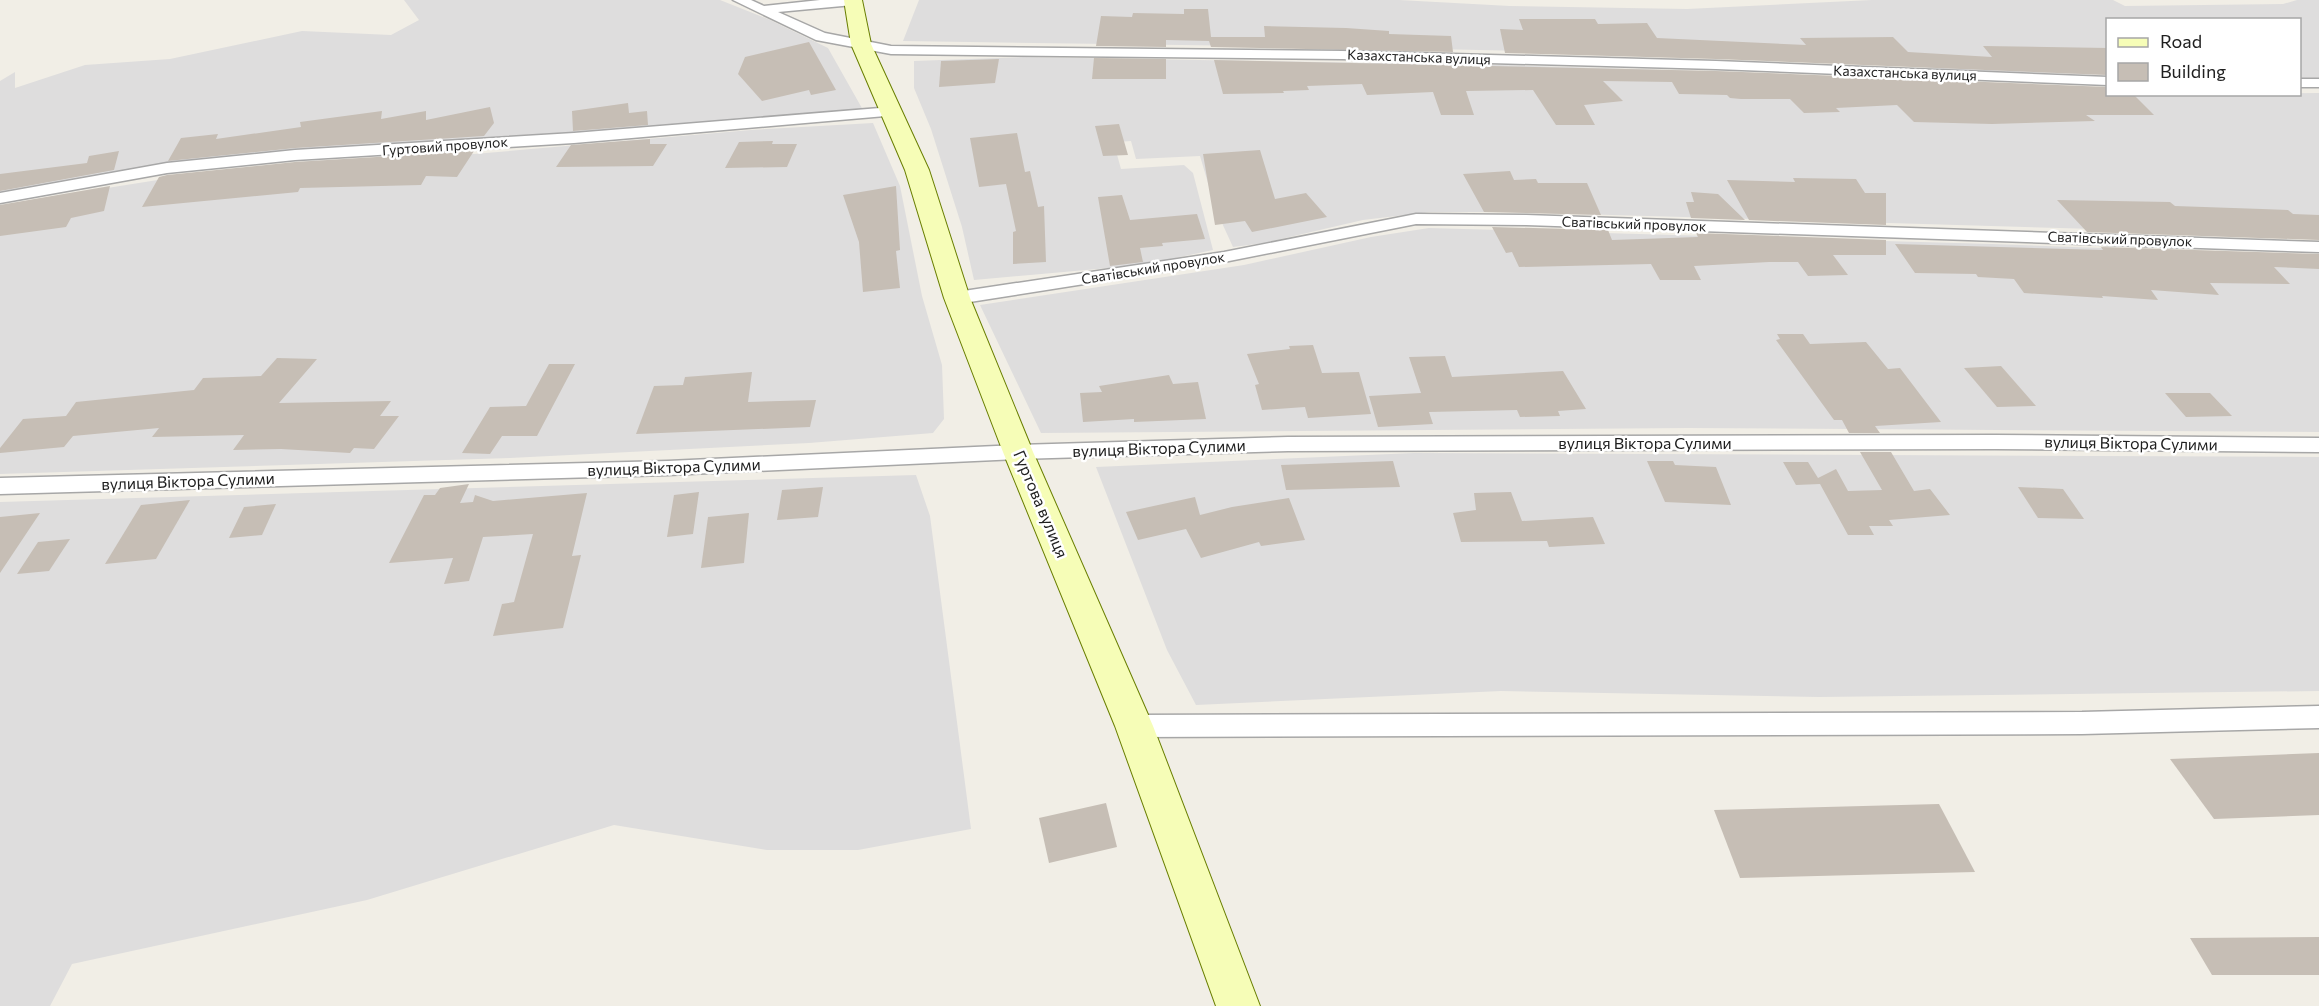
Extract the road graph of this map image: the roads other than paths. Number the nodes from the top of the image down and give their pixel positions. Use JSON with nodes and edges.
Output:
{"nodes":[{"id":1,"x":740,"y":0,"type":"edge"},
{"id":2,"x":853,"y":0,"type":"edge"},
{"id":3,"x":763,"y":9,"type":"junction"},
{"id":4,"x":861,"y":45,"type":"junction"},
{"id":5,"x":2106,"y":81,"type":"edge"},
{"id":6,"x":2301,"y":83,"type":"edge"},
{"id":7,"x":2319,"y":83,"type":"edge"},
{"id":8,"x":892,"y":112,"type":"junction"},
{"id":9,"x":0,"y":198,"type":"edge"},
{"id":10,"x":2319,"y":247,"type":"edge"},
{"id":11,"x":957,"y":298,"type":"junction"},
{"id":12,"x":2319,"y":445,"type":"edge"},
{"id":13,"x":1018,"y":452,"type":"junction"},
{"id":14,"x":0,"y":486,"type":"edge"},
{"id":15,"x":2319,"y":717,"type":"edge"},
{"id":16,"x":1134,"y":726,"type":"junction"},
{"id":17,"x":1238,"y":1006,"type":"edge"}],
"edges":[{"from":1,"to":3,"type":"street","name":"Казахстанська вулиця"},
{"from":2,"to":3,"type":"street"},
{"from":2,"to":4,"type":"street","name":"Гуртова вулиця"},
{"from":3,"to":4,"type":"street","name":"Казахстанська вулиця"},
{"from":4,"to":5,"type":"street","name":"Казахстанська вулиця"},
{"from":4,"to":8,"type":"street","name":"Гуртова вулиця"},
{"from":6,"to":7,"type":"street"},
{"from":8,"to":9,"type":"street","name":"Гуртовий провулок"},
{"from":8,"to":11,"type":"street","name":"Гуртова вулиця"},
{"from":10,"to":11,"type":"street","name":"Сватівський провулок"},
{"from":11,"to":13,"type":"street","name":"Гуртова вулиця"},
{"from":12,"to":13,"type":"street","name":"вулиця Віктора Сулими"},
{"from":13,"to":14,"type":"street","name":"вулиця Віктора Сулими"},
{"from":13,"to":16,"type":"street","name":"Гуртова вулиця"},
{"from":15,"to":16,"type":"street"},
{"from":16,"to":17,"type":"street","name":"Гуртова вулиця"}]}
